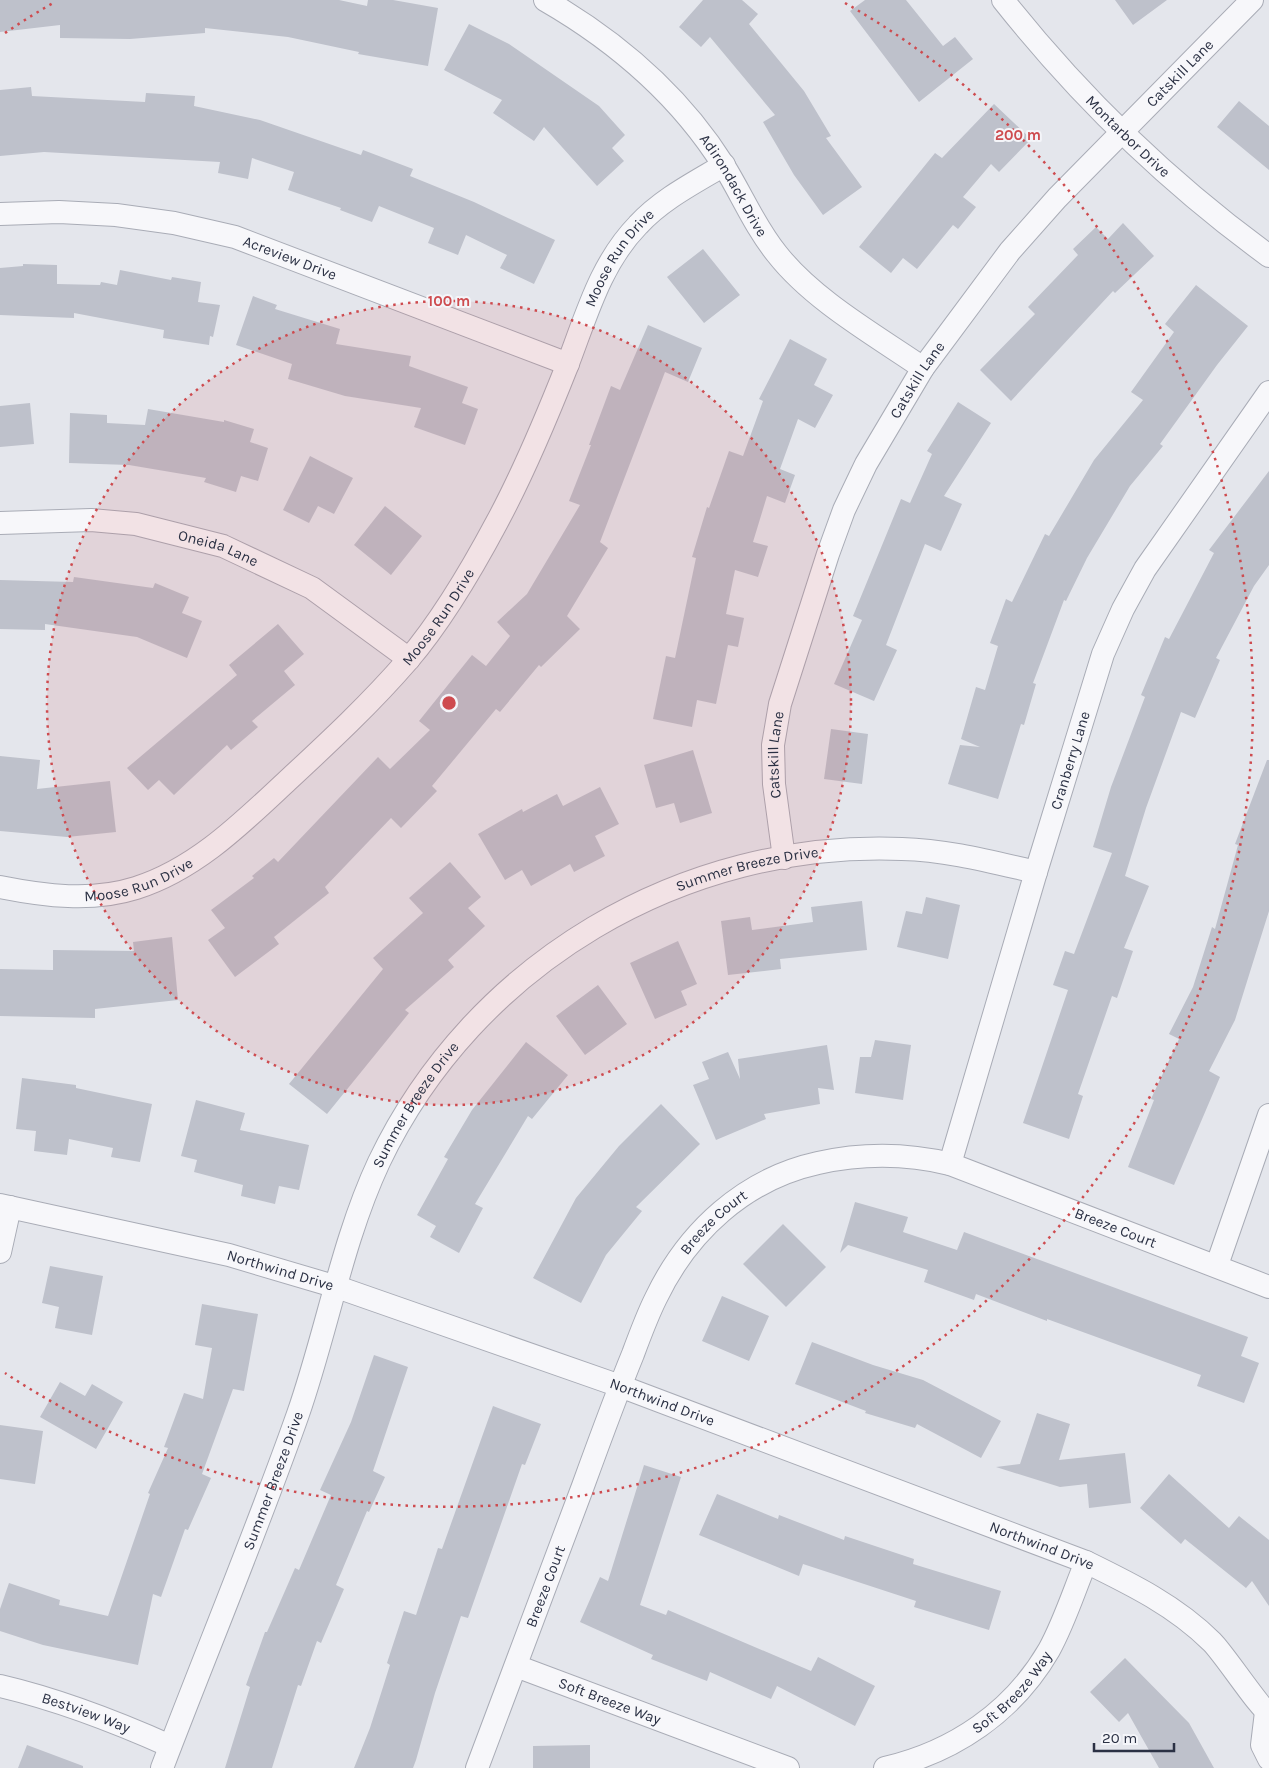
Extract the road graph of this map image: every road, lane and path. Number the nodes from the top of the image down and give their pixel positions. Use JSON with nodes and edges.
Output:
{"nodes":[{"id":1,"x":545,"y":0,"type":"edge"},
{"id":2,"x":1003,"y":0,"type":"edge"},
{"id":3,"x":1252,"y":0,"type":"edge"},
{"id":4,"x":1124,"y":131,"type":"junction"},
{"id":5,"x":724,"y":165,"type":"junction"},
{"id":6,"x":0,"y":214,"type":"edge"},
{"id":7,"x":1269,"y":256,"type":"edge"},
{"id":8,"x":568,"y":364,"type":"junction"},
{"id":9,"x":923,"y":368,"type":"junction"},
{"id":10,"x":1269,"y":392,"type":"edge"},
{"id":11,"x":0,"y":523,"type":"edge"},
{"id":12,"x":409,"y":659,"type":"junction"},
{"id":13,"x":784,"y":858,"type":"junction"},
{"id":14,"x":1036,"y":872,"type":"junction"},
{"id":15,"x":0,"y":886,"type":"edge"},
{"id":16,"x":1269,"y":1115,"type":"edge"},
{"id":17,"x":950,"y":1164,"type":"junction"},
{"id":18,"x":5,"y":1206,"type":"edge"},
{"id":19,"x":0,"y":1252,"type":"edge"},
{"id":20,"x":1217,"y":1265,"type":"junction"},
{"id":21,"x":337,"y":1286,"type":"junction"},
{"id":22,"x":1269,"y":1287,"type":"edge"},
{"id":23,"x":620,"y":1386,"type":"junction"},
{"id":24,"x":1086,"y":1562,"type":"junction"},
{"id":25,"x":516,"y":1666,"type":"junction"},
{"id":26,"x":0,"y":1686,"type":"edge"},
{"id":27,"x":1268,"y":1713,"type":"edge"},
{"id":28,"x":170,"y":1746,"type":"junction"},
{"id":29,"x":1269,"y":1759,"type":"edge"},
{"id":30,"x":162,"y":1768,"type":"edge"},
{"id":31,"x":477,"y":1768,"type":"edge"},
{"id":32,"x":788,"y":1768,"type":"edge"},
{"id":33,"x":885,"y":1768,"type":"edge"}],
"edges":[{"from":1,"to":5,"type":"street","name":"Adirondack Drive"},
{"from":2,"to":4,"type":"street","name":"Montarbor Drive"},
{"from":3,"to":4,"type":"street","name":"Catskill Lane"},
{"from":4,"to":7,"type":"street","name":"Montarbor Drive"},
{"from":4,"to":9,"type":"street","name":"Catskill Lane"},
{"from":5,"to":8,"type":"street","name":"Moose Run Drive"},
{"from":5,"to":9,"type":"street","name":"Adirondack Drive"},
{"from":6,"to":8,"type":"street","name":"Acreview Drive"},
{"from":8,"to":12,"type":"street","name":"Moose Run Drive"},
{"from":9,"to":13,"type":"street","name":"Catskill Lane"},
{"from":10,"to":14,"type":"street","name":"Cranberry Lane"},
{"from":11,"to":12,"type":"street","name":"Oneida Lane"},
{"from":12,"to":15,"type":"street","name":"Moose Run Drive"},
{"from":13,"to":14,"type":"street","name":"Summer Breeze Drive"},
{"from":13,"to":21,"type":"street","name":"Summer Breeze Drive"},
{"from":14,"to":17,"type":"street","name":"Cranberry Lane"},
{"from":16,"to":20,"type":"street"},
{"from":17,"to":20,"type":"street","name":"Breeze Court"},
{"from":17,"to":23,"type":"street","name":"Breeze Court"},
{"from":18,"to":19,"type":"street"},
{"from":18,"to":21,"type":"street","name":"Northwind Drive"},
{"from":20,"to":22,"type":"street","name":"Breeze Court"},
{"from":21,"to":23,"type":"street","name":"Northwind Drive"},
{"from":21,"to":28,"type":"street","name":"Summer Breeze Drive"},
{"from":23,"to":24,"type":"street","name":"Northwind Drive"},
{"from":23,"to":25,"type":"street","name":"Breeze Court"},
{"from":24,"to":27,"type":"street","name":"Northwind Drive"},
{"from":24,"to":33,"type":"street","name":"Soft Breeze Way"},
{"from":25,"to":31,"type":"street","name":"Breeze Court"},
{"from":25,"to":32,"type":"street","name":"Soft Breeze Way"},
{"from":26,"to":28,"type":"street","name":"Bestview Way"},
{"from":27,"to":29,"type":"street","name":"Northwind Drive"},
{"from":28,"to":30,"type":"street","name":"Summer Breeze Drive"}]}
